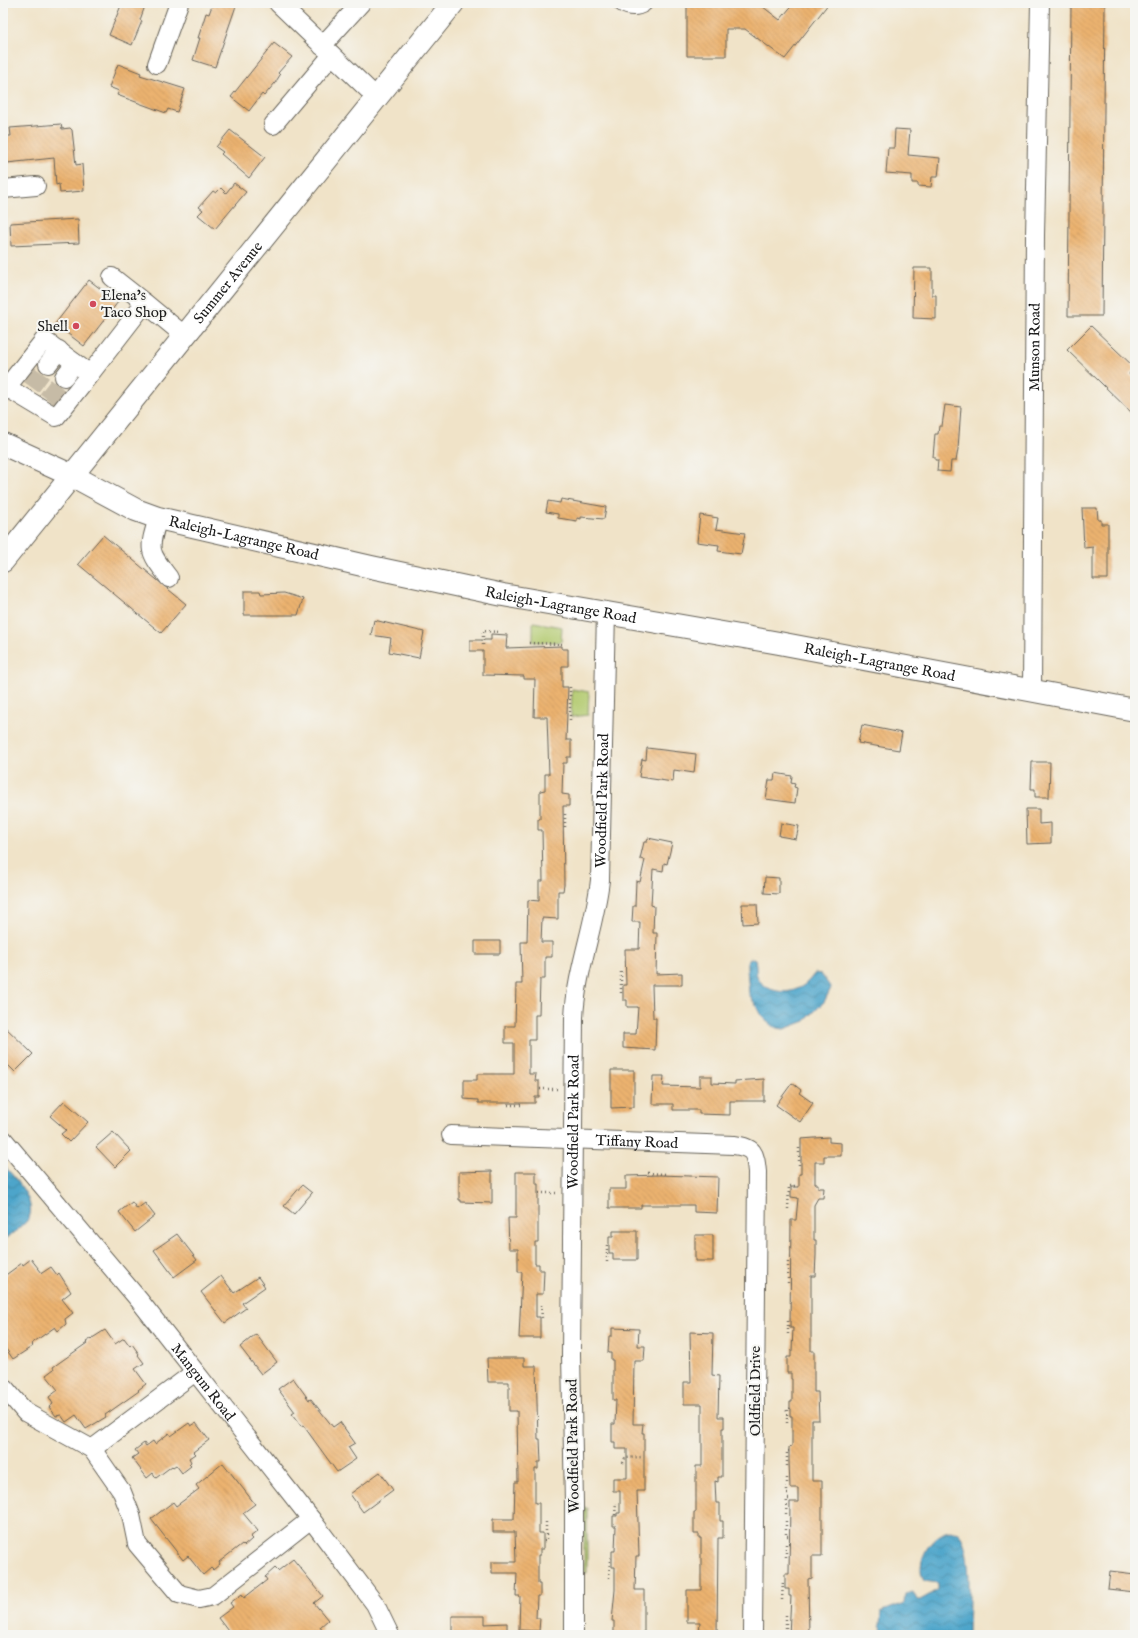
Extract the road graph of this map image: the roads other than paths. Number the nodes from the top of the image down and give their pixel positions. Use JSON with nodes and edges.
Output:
{"nodes":[{"id":1,"x":179,"y":3,"type":"edge"},
{"id":2,"x":278,"y":3,"type":"edge"},
{"id":3,"x":361,"y":3,"type":"edge"},
{"id":4,"x":453,"y":3,"type":"edge"},
{"id":5,"x":623,"y":3,"type":"edge"},
{"id":6,"x":642,"y":3,"type":"edge"},
{"id":7,"x":1040,"y":3,"type":"edge"},
{"id":8,"x":327,"y":51,"type":"junction"},
{"id":9,"x":157,"y":64,"type":"dead end"},
{"id":10,"x":377,"y":98,"type":"junction"},
{"id":11,"x":273,"y":125,"type":"dead end"},
{"id":12,"x":36,"y":186,"type":"dead end"},
{"id":13,"x":3,"y":189,"type":"edge"},
{"id":14,"x":112,"y":277,"type":"dead end"},
{"id":15,"x":145,"y":303,"type":"junction"},
{"id":16,"x":185,"y":336,"type":"junction"},
{"id":17,"x":75,"y":363,"type":"junction"},
{"id":18,"x":90,"y":374,"type":"junction"},
{"id":19,"x":64,"y":377,"type":"tunnel mouth"},
{"id":20,"x":4,"y":390,"type":"edge"},
{"id":21,"x":3,"y":444,"type":"edge"},
{"id":22,"x":73,"y":476,"type":"junction"},
{"id":23,"x":158,"y":518,"type":"junction"},
{"id":24,"x":3,"y":561,"type":"edge"},
{"id":25,"x":169,"y":578,"type":"dead end"},
{"id":26,"x":606,"y":612,"type":"junction"},
{"id":27,"x":1032,"y":691,"type":"junction"},
{"id":28,"x":1135,"y":710,"type":"edge"},
{"id":29,"x":451,"y":1135,"type":"dead end"},
{"id":30,"x":3,"y":1139,"type":"edge"},
{"id":31,"x":573,"y":1139,"type":"junction"},
{"id":32,"x":751,"y":1149,"type":"joint"},
{"id":33,"x":195,"y":1372,"type":"junction"},
{"id":34,"x":3,"y":1386,"type":"edge"},
{"id":35,"x":92,"y":1449,"type":"junction"},
{"id":36,"x":311,"y":1519,"type":"junction"},
{"id":37,"x":390,"y":1635,"type":"edge"},
{"id":38,"x":574,"y":1635,"type":"edge"},
{"id":39,"x":753,"y":1635,"type":"edge"}],
"edges":[{"from":1,"to":9,"type":"street"},
{"from":2,"to":8,"type":"street"},
{"from":3,"to":8,"type":"street"},
{"from":4,"to":10,"type":"main road","name":"Summer Avenue"},
{"from":5,"to":6,"type":"street"},
{"from":7,"to":27,"type":"street","name":"Munson Road"},
{"from":8,"to":10,"type":"street"},
{"from":8,"to":11,"type":"street"},
{"from":10,"to":16,"type":"main road","name":"Summer Avenue"},
{"from":12,"to":13,"type":"street"},
{"from":14,"to":15,"type":"street"},
{"from":15,"to":16,"type":"street"},
{"from":15,"to":18,"type":"street"},
{"from":16,"to":22,"type":"main road","name":"Summer Avenue"},
{"from":17,"to":18,"type":"street"},
{"from":17,"to":19,"type":"street"},
{"from":17,"to":20,"type":"street"},
{"from":18,"to":20,"type":"street"},
{"from":21,"to":22,"type":"main road","name":"Raleigh-Lagrange Road"},
{"from":22,"to":23,"type":"main road","name":"Raleigh-Lagrange Road"},
{"from":22,"to":24,"type":"main road","name":"Summer Avenue"},
{"from":23,"to":25,"type":"street"},
{"from":23,"to":26,"type":"main road","name":"Raleigh-Lagrange Road"},
{"from":26,"to":27,"type":"main road","name":"Raleigh-Lagrange Road"},
{"from":26,"to":31,"type":"street","name":"Woodfield Park Road"},
{"from":27,"to":28,"type":"main road","name":"Raleigh-Lagrange Road"},
{"from":29,"to":31,"type":"street","name":"Tiffany Road"},
{"from":30,"to":33,"type":"street","name":"Mangum Road"},
{"from":31,"to":32,"type":"street","name":"Tiffany Road"},
{"from":31,"to":38,"type":"street","name":"Woodfield Park Road"},
{"from":32,"to":39,"type":"street","name":"Oldfield Drive"},
{"from":33,"to":35,"type":"street"},
{"from":33,"to":36,"type":"street","name":"Mangum Road"},
{"from":34,"to":35,"type":"street"},
{"from":35,"to":36,"type":"street"},
{"from":36,"to":37,"type":"street","name":"Mangum Road"}]}
